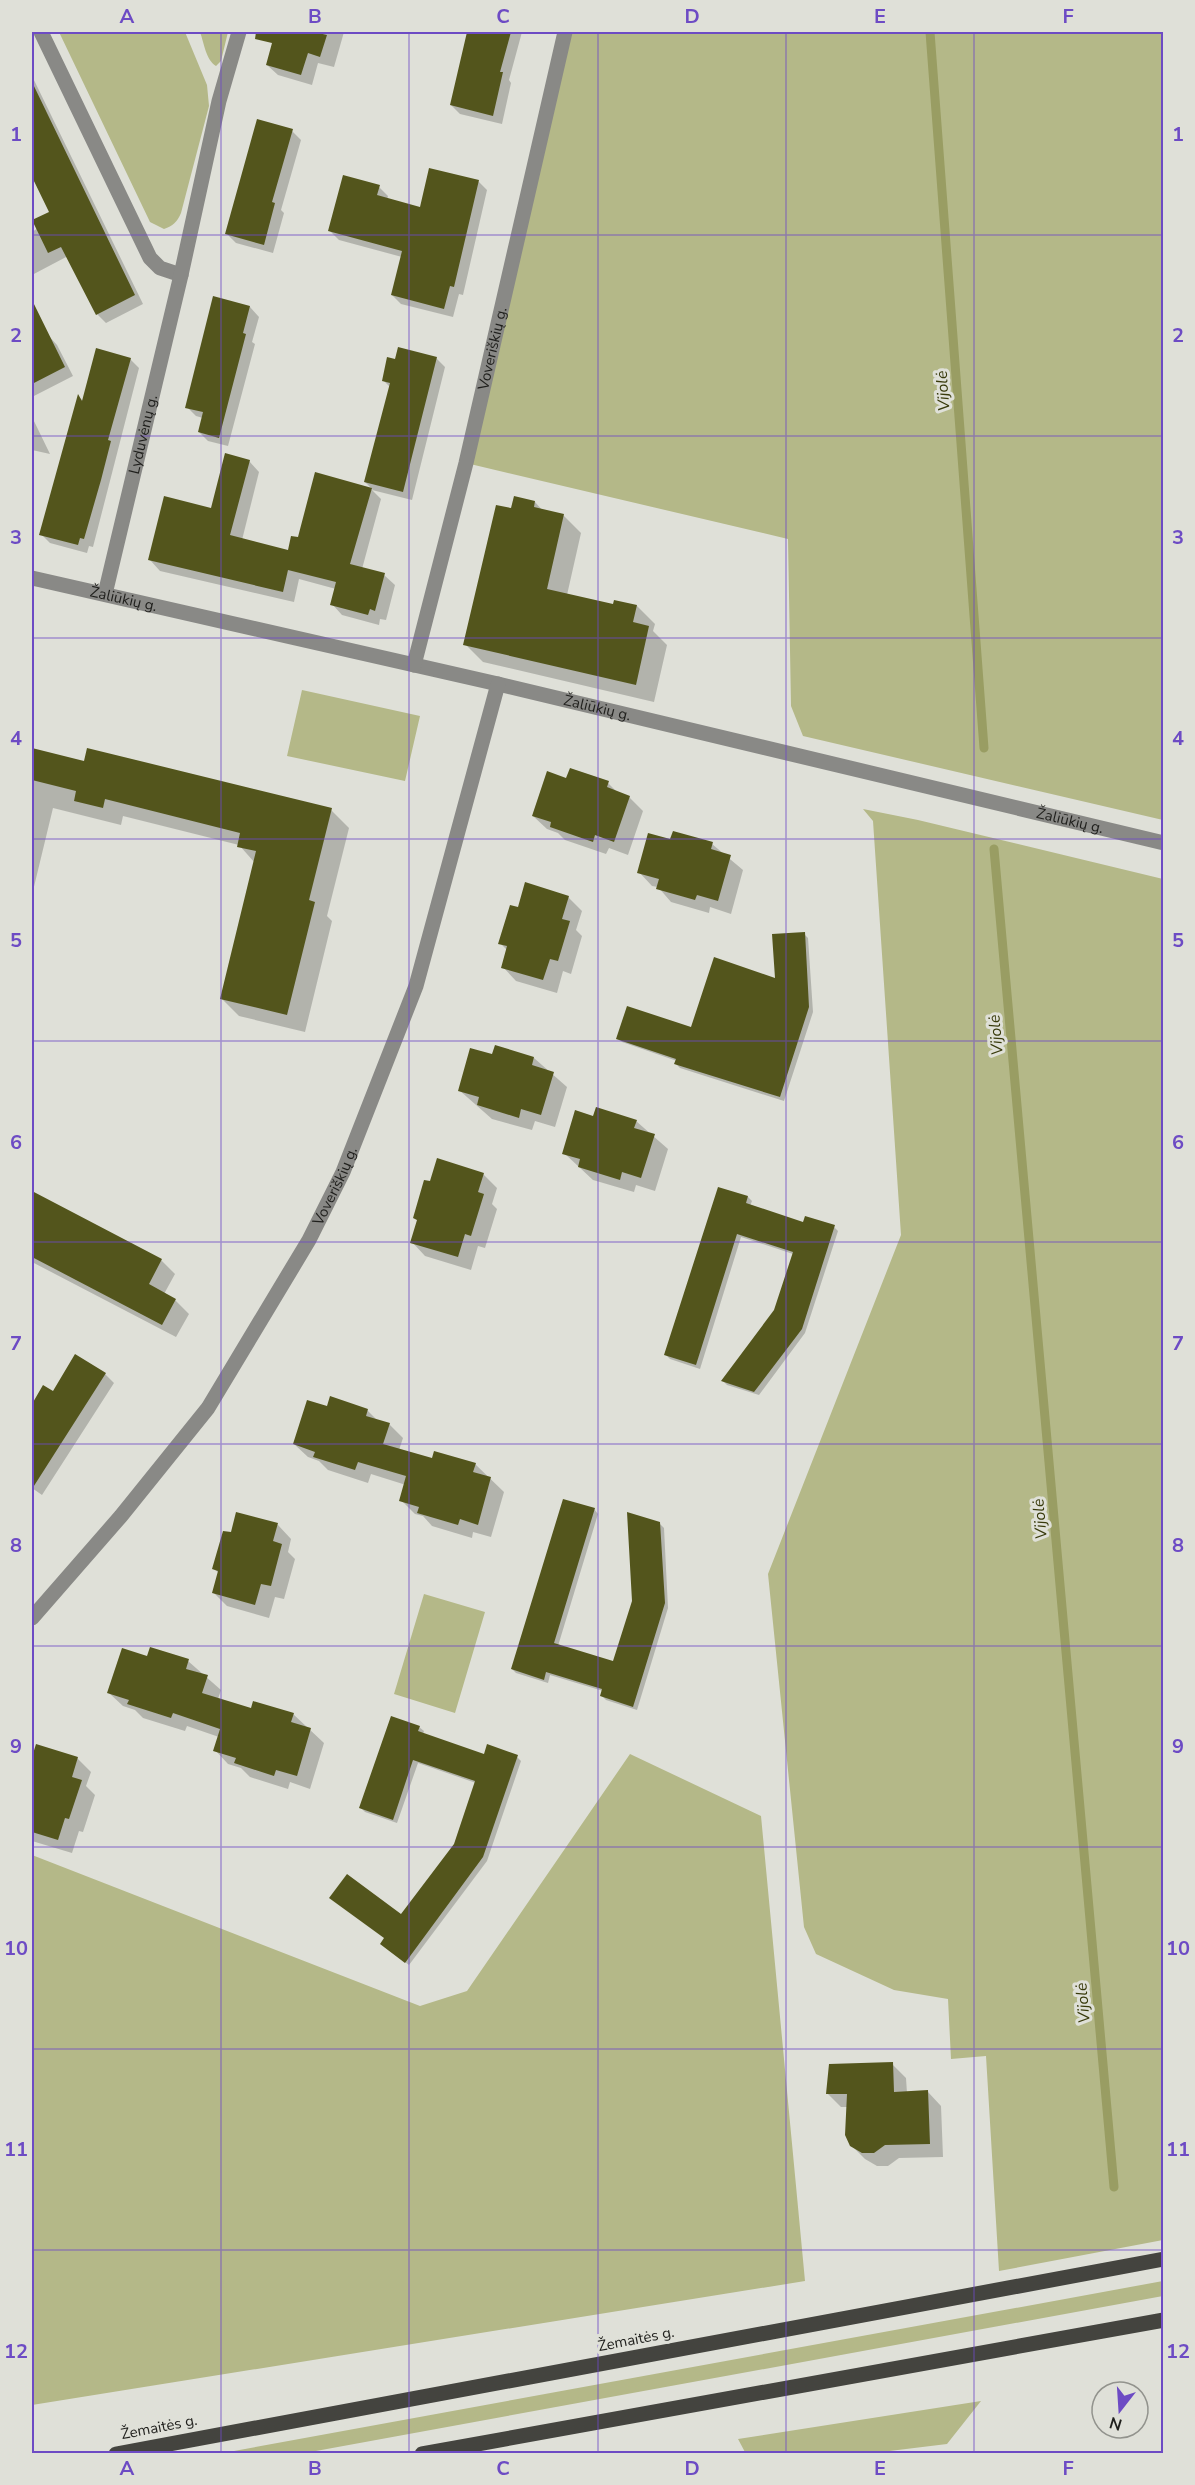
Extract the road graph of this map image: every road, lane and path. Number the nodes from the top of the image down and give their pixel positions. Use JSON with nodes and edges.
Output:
{"nodes":[{"id":1,"x":41,"y":32,"type":"edge"},
{"id":2,"x":239,"y":32,"type":"edge"},
{"id":3,"x":566,"y":32,"type":"edge"},
{"id":4,"x":181,"y":275,"type":"junction"},
{"id":5,"x":32,"y":578,"type":"edge"},
{"id":6,"x":105,"y":594,"type":"junction"},
{"id":7,"x":414,"y":665,"type":"junction"},
{"id":8,"x":498,"y":684,"type":"junction"},
{"id":9,"x":1164,"y":843,"type":"edge"},
{"id":10,"x":32,"y":1618,"type":"edge"},
{"id":11,"x":1164,"y":2259,"type":"edge"},
{"id":12,"x":1164,"y":2320,"type":"edge"},
{"id":13,"x":116,"y":2454,"type":"edge"},
{"id":14,"x":422,"y":2454,"type":"edge"}],
"edges":[{"from":1,"to":4,"type":"street"},
{"from":2,"to":4,"type":"street","name":"Lyduvėnų g."},
{"from":3,"to":7,"type":"street","name":"Voveriškių g."},
{"from":4,"to":6,"type":"street","name":"Lyduvėnų g."},
{"from":5,"to":6,"type":"street","name":"Žaliūkių g."},
{"from":6,"to":7,"type":"street","name":"Žaliūkių g."},
{"from":7,"to":8,"type":"street","name":"Žaliūkių g."},
{"from":8,"to":9,"type":"street","name":"Žaliūkių g."},
{"from":8,"to":10,"type":"street","name":"Voveriškių g."},
{"from":11,"to":13,"type":"main road","name":"Žemaitės g."},
{"from":12,"to":14,"type":"main road"}]}
